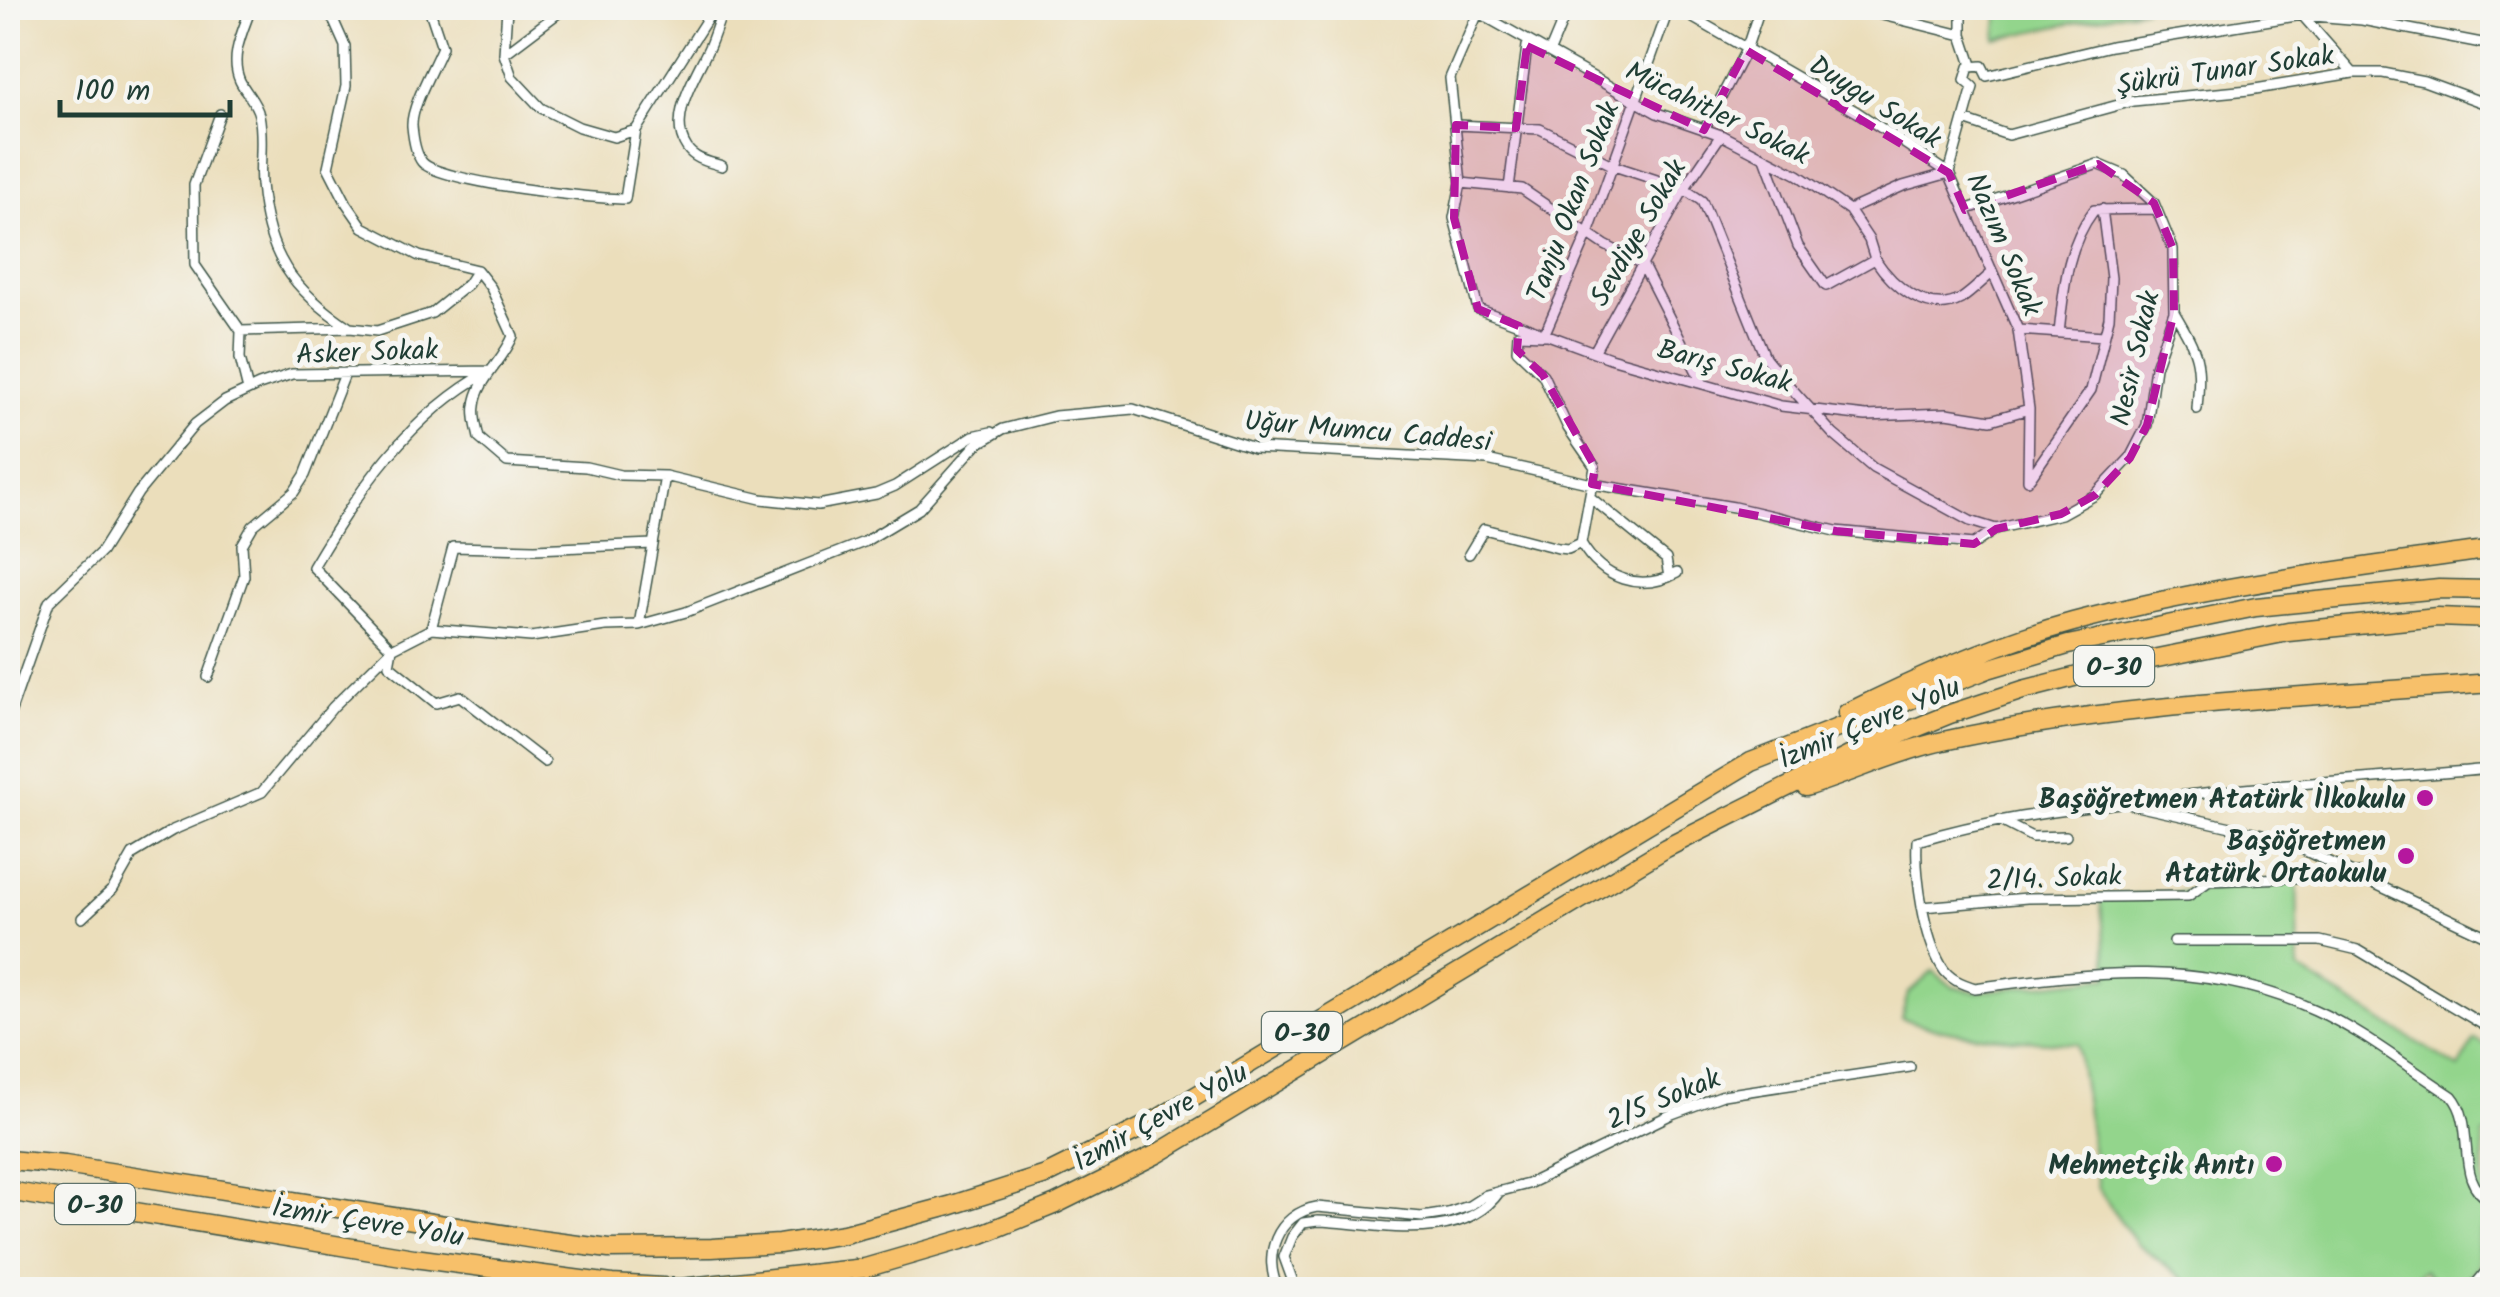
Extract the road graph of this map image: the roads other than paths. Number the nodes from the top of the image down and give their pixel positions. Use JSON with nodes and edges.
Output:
{"nodes":[{"id":1,"x":251,"y":8,"type":"edge"},
{"id":2,"x":328,"y":8,"type":"edge"},
{"id":3,"x":429,"y":8,"type":"edge"},
{"id":4,"x":507,"y":8,"type":"edge"},
{"id":5,"x":566,"y":8,"type":"edge"},
{"id":6,"x":714,"y":8,"type":"edge"},
{"id":7,"x":723,"y":8,"type":"edge"},
{"id":8,"x":1568,"y":8,"type":"edge"},
{"id":9,"x":1668,"y":8,"type":"edge"},
{"id":10,"x":1676,"y":8,"type":"edge"},
{"id":11,"x":1760,"y":8,"type":"edge"},
{"id":12,"x":1854,"y":8,"type":"edge"},
{"id":13,"x":1916,"y":8,"type":"edge"},
{"id":14,"x":1962,"y":8,"type":"edge"},
{"id":15,"x":1474,"y":10,"type":"edge"},
{"id":16,"x":2302,"y":15,"type":"junction"},
{"id":17,"x":1913,"y":22,"type":"junction"},
{"id":18,"x":1962,"y":35,"type":"junction"},
{"id":19,"x":2492,"y":45,"type":"edge"},
{"id":20,"x":1746,"y":50,"type":"junction"},
{"id":21,"x":1550,"y":51,"type":"junction"},
{"id":22,"x":504,"y":54,"type":"junction"},
{"id":23,"x":1972,"y":65,"type":"junction"},
{"id":24,"x":2354,"y":74,"type":"junction"},
{"id":25,"x":1987,"y":76,"type":"junction"},
{"id":26,"x":1974,"y":87,"type":"junction"},
{"id":27,"x":1635,"y":99,"type":"junction"},
{"id":28,"x":2492,"y":106,"type":"edge"},
{"id":29,"x":220,"y":114,"type":"dead end"},
{"id":30,"x":1964,"y":120,"type":"junction"},
{"id":31,"x":1456,"y":126,"type":"junction"},
{"id":32,"x":1516,"y":128,"type":"junction"},
{"id":33,"x":636,"y":130,"type":"junction"},
{"id":34,"x":1704,"y":130,"type":"junction"},
{"id":35,"x":1720,"y":135,"type":"junction"},
{"id":36,"x":1765,"y":158,"type":"junction"},
{"id":37,"x":722,"y":166,"type":"dead end"},
{"id":38,"x":1614,"y":166,"type":"junction"},
{"id":39,"x":1949,"y":173,"type":"junction"},
{"id":40,"x":1461,"y":183,"type":"junction"},
{"id":41,"x":1508,"y":188,"type":"junction"},
{"id":42,"x":1684,"y":189,"type":"junction"},
{"id":43,"x":2156,"y":208,"type":"junction"},
{"id":44,"x":2102,"y":209,"type":"junction"},
{"id":45,"x":1848,"y":210,"type":"junction"},
{"id":46,"x":1966,"y":210,"type":"junction"},
{"id":47,"x":1588,"y":234,"type":"junction"},
{"id":48,"x":1875,"y":259,"type":"junction"},
{"id":49,"x":1642,"y":264,"type":"junction"},
{"id":50,"x":477,"y":270,"type":"junction"},
{"id":51,"x":1992,"y":273,"type":"junction"},
{"id":52,"x":2174,"y":312,"type":"junction"},
{"id":53,"x":350,"y":328,"type":"junction"},
{"id":54,"x":2018,"y":330,"type":"junction"},
{"id":55,"x":242,"y":331,"type":"junction"},
{"id":56,"x":2059,"y":334,"type":"junction"},
{"id":57,"x":1544,"y":335,"type":"junction"},
{"id":58,"x":2104,"y":336,"type":"junction"},
{"id":59,"x":1594,"y":352,"type":"junction"},
{"id":60,"x":490,"y":371,"type":"junction"},
{"id":61,"x":344,"y":374,"type":"junction"},
{"id":62,"x":1702,"y":382,"type":"junction"},
{"id":63,"x":248,"y":390,"type":"junction"},
{"id":64,"x":1811,"y":408,"type":"junction"},
{"id":65,"x":2197,"y":409,"type":"dead end"},
{"id":66,"x":2029,"y":410,"type":"junction"},
{"id":67,"x":1004,"y":429,"type":"junction"},
{"id":68,"x":665,"y":476,"type":"junction"},
{"id":69,"x":1592,"y":484,"type":"junction"},
{"id":70,"x":1591,"y":498,"type":"junction"},
{"id":71,"x":1996,"y":528,"type":"junction"},
{"id":72,"x":1581,"y":543,"type":"junction"},
{"id":73,"x":652,"y":544,"type":"junction"},
{"id":74,"x":2492,"y":549,"type":"edge"},
{"id":75,"x":1469,"y":554,"type":"dead end"},
{"id":76,"x":2492,"y":590,"type":"edge"},
{"id":77,"x":2492,"y":618,"type":"edge"},
{"id":78,"x":640,"y":625,"type":"junction"},
{"id":79,"x":430,"y":629,"type":"junction"},
{"id":80,"x":392,"y":649,"type":"junction"},
{"id":81,"x":208,"y":678,"type":"dead end"},
{"id":82,"x":2492,"y":683,"type":"edge"},
{"id":83,"x":8,"y":719,"type":"edge"},
{"id":84,"x":546,"y":762,"type":"dead end"},
{"id":85,"x":1751,"y":762,"type":"junction"},
{"id":86,"x":2492,"y":769,"type":"edge"},
{"id":87,"x":1758,"y":802,"type":"junction"},
{"id":88,"x":2120,"y":802,"type":"junction"},
{"id":89,"x":1999,"y":820,"type":"junction"},
{"id":90,"x":2066,"y":836,"type":"dead end"},
{"id":91,"x":2358,"y":873,"type":"junction"},
{"id":92,"x":1922,"y":907,"type":"junction"},
{"id":93,"x":82,"y":918,"type":"dead end"},
{"id":94,"x":2492,"y":939,"type":"edge"},
{"id":95,"x":2174,"y":941,"type":"dead end"},
{"id":96,"x":2492,"y":1030,"type":"edge"},
{"id":97,"x":1910,"y":1067,"type":"dead end"},
{"id":98,"x":8,"y":1160,"type":"edge"},
{"id":99,"x":8,"y":1191,"type":"edge"},
{"id":100,"x":1500,"y":1191,"type":"junction"},
{"id":101,"x":2492,"y":1201,"type":"edge"},
{"id":102,"x":2492,"y":1264,"type":"edge"},
{"id":103,"x":1279,"y":1290,"type":"edge"},
{"id":104,"x":1296,"y":1290,"type":"edge"},
{"id":105,"x":2471,"y":1290,"type":"edge"}],
"edges":[{"from":1,"to":53,"type":"street"},
{"from":2,"to":50,"type":"street"},
{"from":3,"to":33,"type":"street"},
{"from":4,"to":22,"type":"street"},
{"from":5,"to":22,"type":"street"},
{"from":6,"to":33,"type":"street"},
{"from":7,"to":37,"type":"street"},
{"from":8,"to":21,"type":"street"},
{"from":9,"to":27,"type":"street","name":"Tanju Okan Sokak"},
{"from":10,"to":20,"type":"street","name":"Duygu Sokak"},
{"from":11,"to":20,"type":"street"},
{"from":12,"to":17,"type":"street"},
{"from":13,"to":17,"type":"street"},
{"from":14,"to":18,"type":"street"},
{"from":15,"to":21,"type":"street","name":"Mücahitler Sokak"},
{"from":15,"to":31,"type":"street"},
{"from":16,"to":19,"type":"street"},
{"from":16,"to":24,"type":"street"},
{"from":16,"to":25,"type":"street"},
{"from":17,"to":18,"type":"street"},
{"from":18,"to":23,"type":"street"},
{"from":20,"to":34,"type":"street"},
{"from":20,"to":39,"type":"street","name":"Duygu Sokak"},
{"from":21,"to":27,"type":"street","name":"Mücahitler Sokak"},
{"from":21,"to":32,"type":"street"},
{"from":22,"to":33,"type":"street"},
{"from":23,"to":25,"type":"street"},
{"from":23,"to":26,"type":"street"},
{"from":24,"to":28,"type":"street","name":"Şükrü Tunar Sokak"},
{"from":24,"to":30,"type":"street","name":"Şükrü Tunar Sokak"},
{"from":25,"to":26,"type":"street"},
{"from":26,"to":30,"type":"street","name":"Nazım Sokak"},
{"from":27,"to":34,"type":"street","name":"Mücahitler Sokak"},
{"from":27,"to":38,"type":"street","name":"Tanju Okan Sokak"},
{"from":29,"to":55,"type":"street"},
{"from":30,"to":39,"type":"street","name":"Nazım Sokak"},
{"from":31,"to":32,"type":"street"},
{"from":31,"to":40,"type":"street"},
{"from":32,"to":38,"type":"street"},
{"from":32,"to":41,"type":"street"},
{"from":34,"to":35,"type":"street","name":"Mücahitler Sokak"},
{"from":35,"to":36,"type":"street","name":"Mücahitler Sokak"},
{"from":35,"to":42,"type":"street","name":"Sevdiye Sokak"},
{"from":36,"to":45,"type":"street","name":"Mücahitler Sokak"},
{"from":36,"to":48,"type":"street"},
{"from":38,"to":42,"type":"street"},
{"from":38,"to":47,"type":"street","name":"Tanju Okan Sokak"},
{"from":39,"to":45,"type":"street"},
{"from":39,"to":46,"type":"street","name":"Nazım Sokak"},
{"from":40,"to":41,"type":"street"},
{"from":40,"to":57,"type":"street","name":"Barış Sokak"},
{"from":41,"to":47,"type":"street"},
{"from":42,"to":49,"type":"street","name":"Sevdiye Sokak"},
{"from":42,"to":64,"type":"street"},
{"from":43,"to":44,"type":"street"},
{"from":43,"to":46,"type":"street","name":"Nesir Sokak"},
{"from":43,"to":52,"type":"street","name":"Nesir Sokak"},
{"from":44,"to":56,"type":"street"},
{"from":44,"to":58,"type":"street"},
{"from":45,"to":48,"type":"street"},
{"from":46,"to":51,"type":"street","name":"Nazım Sokak"},
{"from":47,"to":49,"type":"street"},
{"from":47,"to":57,"type":"street","name":"Tanju Okan Sokak"},
{"from":48,"to":51,"type":"street"},
{"from":49,"to":59,"type":"street","name":"Sevdiye Sokak"},
{"from":49,"to":62,"type":"street"},
{"from":50,"to":53,"type":"street"},
{"from":50,"to":60,"type":"street"},
{"from":51,"to":54,"type":"street","name":"Nazım Sokak"},
{"from":52,"to":65,"type":"street"},
{"from":52,"to":71,"type":"street","name":"Nesir Sokak"},
{"from":53,"to":55,"type":"street"},
{"from":54,"to":56,"type":"street"},
{"from":54,"to":66,"type":"street","name":"Nazım Sokak"},
{"from":55,"to":63,"type":"street"},
{"from":56,"to":58,"type":"street"},
{"from":57,"to":59,"type":"street","name":"Barış Sokak"},
{"from":57,"to":69,"type":"street","name":"Tanju Okan Sokak"},
{"from":58,"to":66,"type":"street","name":"Nazım Sokak"},
{"from":59,"to":62,"type":"street","name":"Barış Sokak"},
{"from":60,"to":61,"type":"street","name":"Asker Sokak"},
{"from":60,"to":68,"type":"street"},
{"from":60,"to":80,"type":"street"},
{"from":61,"to":63,"type":"street","name":"Asker Sokak"},
{"from":61,"to":81,"type":"street"},
{"from":62,"to":64,"type":"street","name":"Barış Sokak"},
{"from":63,"to":83,"type":"street","name":"Asker Sokak"},
{"from":64,"to":66,"type":"street","name":"Barış Sokak"},
{"from":64,"to":71,"type":"street"},
{"from":67,"to":68,"type":"street"},
{"from":67,"to":69,"type":"street","name":"Uğur Mumcu Caddesi"},
{"from":67,"to":78,"type":"street","name":"Uğur Mumcu Caddesi"},
{"from":68,"to":73,"type":"street"},
{"from":69,"to":70,"type":"street"},
{"from":69,"to":71,"type":"street","name":"Uğur Mumcu Caddesi"},
{"from":70,"to":72,"type":"street"},
{"from":70,"to":72,"type":"street"},
{"from":72,"to":75,"type":"street"},
{"from":73,"to":78,"type":"street"},
{"from":73,"to":79,"type":"street"},
{"from":74,"to":85,"type":"highway"},
{"from":76,"to":85,"type":"highway","name":"İzmir Çevre Yolu","number":"O-30"},
{"from":77,"to":87,"type":"highway","name":"İzmir Çevre Yolu","number":"O-30"},
{"from":78,"to":79,"type":"street","name":"Uğur Mumcu Caddesi"},
{"from":79,"to":80,"type":"street"},
{"from":80,"to":84,"type":"street"},
{"from":80,"to":93,"type":"street"},
{"from":82,"to":87,"type":"highway"},
{"from":85,"to":98,"type":"highway","name":"İzmir Çevre Yolu","number":"O-30"},
{"from":86,"to":88,"type":"street"},
{"from":87,"to":99,"type":"highway","name":"İzmir Çevre Yolu","number":"O-30"},
{"from":88,"to":89,"type":"street"},
{"from":88,"to":91,"type":"street"},
{"from":89,"to":90,"type":"street"},
{"from":89,"to":92,"type":"street"},
{"from":91,"to":92,"type":"street","name":"2/14. Sokak"},
{"from":91,"to":94,"type":"street"},
{"from":92,"to":101,"type":"street"},
{"from":95,"to":96,"type":"street"},
{"from":97,"to":100,"type":"street","name":"2/5 Sokak"},
{"from":100,"to":103,"type":"street","name":"2/5 Sokak"},
{"from":100,"to":104,"type":"street","name":"2/5 Sokak"},
{"from":102,"to":105,"type":"street"}]}
